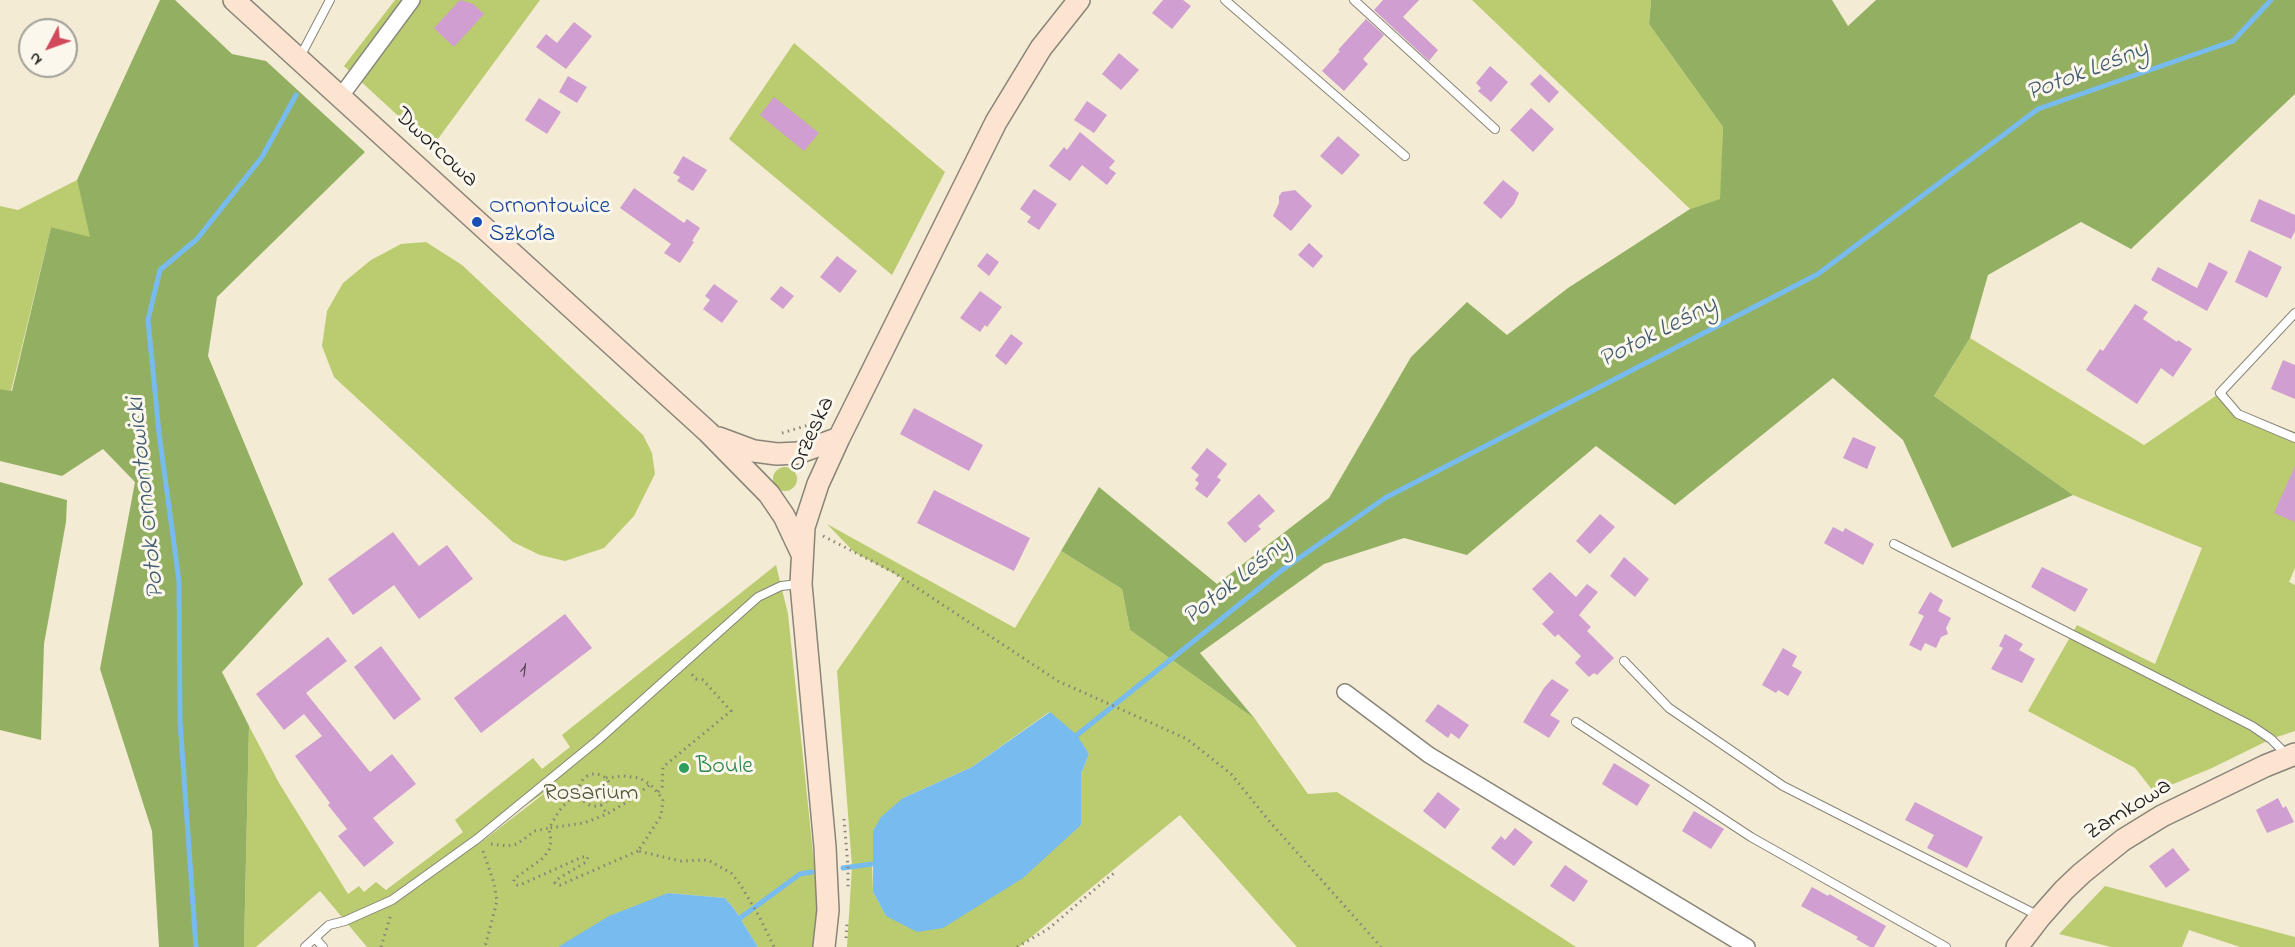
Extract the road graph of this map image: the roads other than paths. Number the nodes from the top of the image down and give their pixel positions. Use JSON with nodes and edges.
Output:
{"nodes":[{"id":1,"x":234,"y":0,"type":"edge"},
{"id":2,"x":330,"y":0,"type":"edge"},
{"id":3,"x":412,"y":0,"type":"edge"},
{"id":4,"x":1080,"y":0,"type":"edge"},
{"id":5,"x":1225,"y":0,"type":"edge"},
{"id":6,"x":1354,"y":0,"type":"edge"},
{"id":7,"x":299,"y":58,"type":"junction"},
{"id":8,"x":340,"y":96,"type":"junction"},
{"id":9,"x":1495,"y":129,"type":"dead end"},
{"id":10,"x":1406,"y":156,"type":"dead end"},
{"id":11,"x":2295,"y":313,"type":"edge"},
{"id":12,"x":708,"y":432,"type":"junction"},
{"id":13,"x":839,"y":438,"type":"junction"},
{"id":14,"x":2295,"y":438,"type":"edge"},
{"id":15,"x":780,"y":448,"type":"junction"},
{"id":16,"x":766,"y":491,"type":"junction"},
{"id":17,"x":814,"y":493,"type":"junction"},
{"id":18,"x":1894,"y":544,"type":"dead end"},
{"id":19,"x":801,"y":552,"type":"junction"},
{"id":20,"x":801,"y":584,"type":"junction"},
{"id":21,"x":1624,"y":661,"type":"dead end"},
{"id":22,"x":1345,"y":692,"type":"dead end"},
{"id":23,"x":1576,"y":722,"type":"dead end"},
{"id":24,"x":2292,"y":756,"type":"edge"},
{"id":25,"x":2040,"y":917,"type":"junction"},
{"id":26,"x":315,"y":938,"type":"junction"},
{"id":27,"x":305,"y":947,"type":"edge"},
{"id":28,"x":323,"y":947,"type":"edge"},
{"id":29,"x":824,"y":947,"type":"edge"},
{"id":30,"x":1747,"y":947,"type":"edge"},
{"id":31,"x":1946,"y":947,"type":"edge"},
{"id":32,"x":2017,"y":947,"type":"edge"}],
"edges":[{"from":1,"to":7,"type":"street","name":"Dworcowa"},
{"from":2,"to":7,"type":"lane"},
{"from":3,"to":8,"type":"street"},
{"from":4,"to":13,"type":"street","name":"Orzeska"},
{"from":5,"to":10,"type":"lane"},
{"from":6,"to":9,"type":"lane"},
{"from":7,"to":8,"type":"street","name":"Dworcowa"},
{"from":8,"to":12,"type":"street","name":"Dworcowa"},
{"from":11,"to":14,"type":"lane"},
{"from":12,"to":15,"type":"street","name":"Dworcowa"},
{"from":12,"to":16,"type":"street","name":"Dworcowa"},
{"from":13,"to":15,"type":"street","name":"Dworcowa"},
{"from":13,"to":17,"type":"street","name":"Orzeska"},
{"from":15,"to":16,"type":"street"},
{"from":15,"to":17,"type":"street"},
{"from":16,"to":17,"type":"street"},
{"from":16,"to":19,"type":"street","name":"Dworcowa"},
{"from":17,"to":19,"type":"street","name":"Orzeska"},
{"from":18,"to":24,"type":"lane"},
{"from":19,"to":20,"type":"street","name":"Orzeska"},
{"from":20,"to":26,"type":"lane"},
{"from":20,"to":29,"type":"street","name":"Orzeska"},
{"from":21,"to":25,"type":"lane"},
{"from":22,"to":30,"type":"street"},
{"from":23,"to":31,"type":"lane"},
{"from":24,"to":25,"type":"street","name":"Zamkowa"},
{"from":25,"to":32,"type":"street","name":"Zamkowa"},
{"from":26,"to":27,"type":"lane"},
{"from":26,"to":28,"type":"lane"}]}
